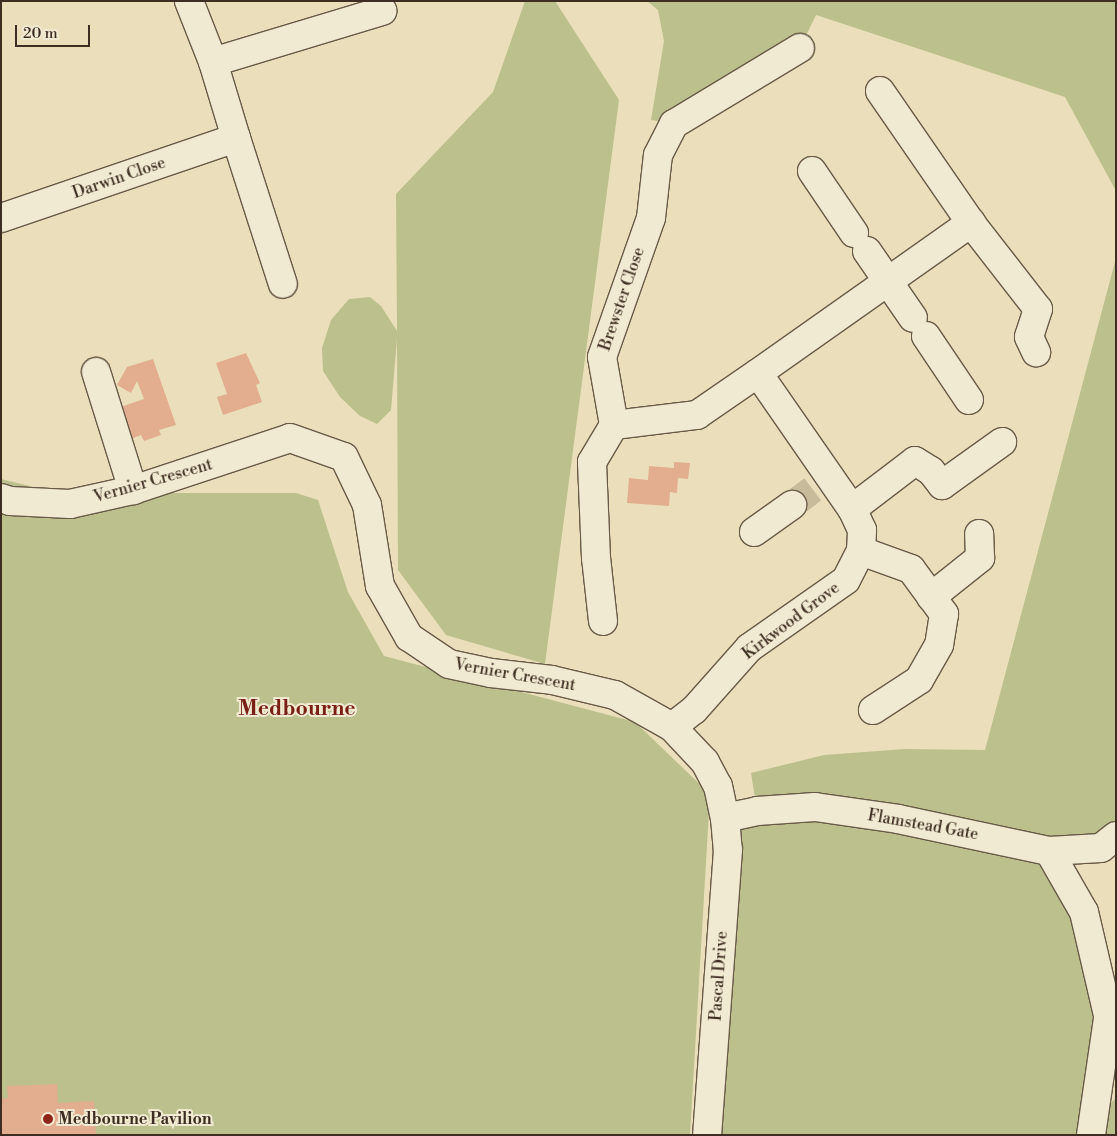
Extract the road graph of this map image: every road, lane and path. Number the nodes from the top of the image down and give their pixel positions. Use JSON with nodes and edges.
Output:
{"nodes":[{"id":1,"x":189,"y":1,"type":"edge"},
{"id":2,"x":382,"y":11,"type":"dead end"},
{"id":3,"x":800,"y":48,"type":"dead end"},
{"id":4,"x":212,"y":62,"type":"junction"},
{"id":5,"x":880,"y":91,"type":"dead end"},
{"id":6,"x":236,"y":138,"type":"junction"},
{"id":7,"x":812,"y":171,"type":"dead end"},
{"id":8,"x":1,"y":218,"type":"edge"},
{"id":9,"x":971,"y":223,"type":"junction"},
{"id":10,"x":888,"y":281,"type":"junction"},
{"id":11,"x":284,"y":284,"type":"dead end"},
{"id":12,"x":1036,"y":352,"type":"dead end"},
{"id":13,"x":96,"y":372,"type":"dead end"},
{"id":14,"x":758,"y":373,"type":"junction"},
{"id":15,"x":970,"y":400,"type":"dead end"},
{"id":16,"x":614,"y":425,"type":"junction"},
{"id":17,"x":1002,"y":442,"type":"dead end"},
{"id":18,"x":133,"y":490,"type":"junction"},
{"id":19,"x":811,"y":490,"type":"junction"},
{"id":20,"x":1,"y":498,"type":"edge"},
{"id":21,"x":852,"y":509,"type":"junction"},
{"id":22,"x":754,"y":532,"type":"dead end"},
{"id":23,"x":979,"y":534,"type":"dead end"},
{"id":24,"x":861,"y":550,"type":"junction"},
{"id":25,"x":931,"y":597,"type":"junction"},
{"id":26,"x":603,"y":620,"type":"dead end"},
{"id":27,"x":873,"y":710,"type":"dead end"},
{"id":28,"x":672,"y":727,"type":"junction"},
{"id":29,"x":726,"y":818,"type":"junction"},
{"id":30,"x":1116,"y":836,"type":"edge"},
{"id":31,"x":1049,"y":851,"type":"junction"},
{"id":32,"x":1116,"y":969,"type":"edge"},
{"id":33,"x":1108,"y":1015,"type":"junction"},
{"id":34,"x":1116,"y":1098,"type":"edge"},
{"id":35,"x":1092,"y":1127,"type":"edge"},
{"id":36,"x":707,"y":1135,"type":"edge"}],
"edges":[{"from":1,"to":4,"type":"street"},
{"from":2,"to":4,"type":"street"},
{"from":3,"to":16,"type":"street","name":"Brewster Close"},
{"from":4,"to":6,"type":"street"},
{"from":5,"to":9,"type":"street"},
{"from":6,"to":8,"type":"street","name":"Darwin Close"},
{"from":6,"to":11,"type":"street"},
{"from":7,"to":10,"type":"street"},
{"from":9,"to":10,"type":"street"},
{"from":9,"to":12,"type":"street"},
{"from":10,"to":14,"type":"street"},
{"from":10,"to":15,"type":"street"},
{"from":13,"to":18,"type":"street"},
{"from":14,"to":16,"type":"street"},
{"from":14,"to":19,"type":"street","name":"Kirkwood Grove"},
{"from":16,"to":26,"type":"street"},
{"from":17,"to":21,"type":"street"},
{"from":18,"to":20,"type":"street","name":"Vernier Crescent"},
{"from":18,"to":28,"type":"street","name":"Vernier Crescent"},
{"from":19,"to":21,"type":"street","name":"Kirkwood Grove"},
{"from":19,"to":22,"type":"street"},
{"from":21,"to":24,"type":"street","name":"Kirkwood Grove"},
{"from":23,"to":25,"type":"street"},
{"from":24,"to":25,"type":"street"},
{"from":24,"to":28,"type":"street","name":"Kirkwood Grove"},
{"from":25,"to":27,"type":"street"},
{"from":28,"to":29,"type":"street","name":"Vernier Crescent"},
{"from":29,"to":31,"type":"street","name":"Flamstead Gate"},
{"from":29,"to":36,"type":"street","name":"Pascal Drive"},
{"from":30,"to":31,"type":"street","name":"Flamstead Gate"},
{"from":31,"to":33,"type":"street"},
{"from":32,"to":33,"type":"street"},
{"from":33,"to":35,"type":"street"},
{"from":34,"to":35,"type":"street"}]}
